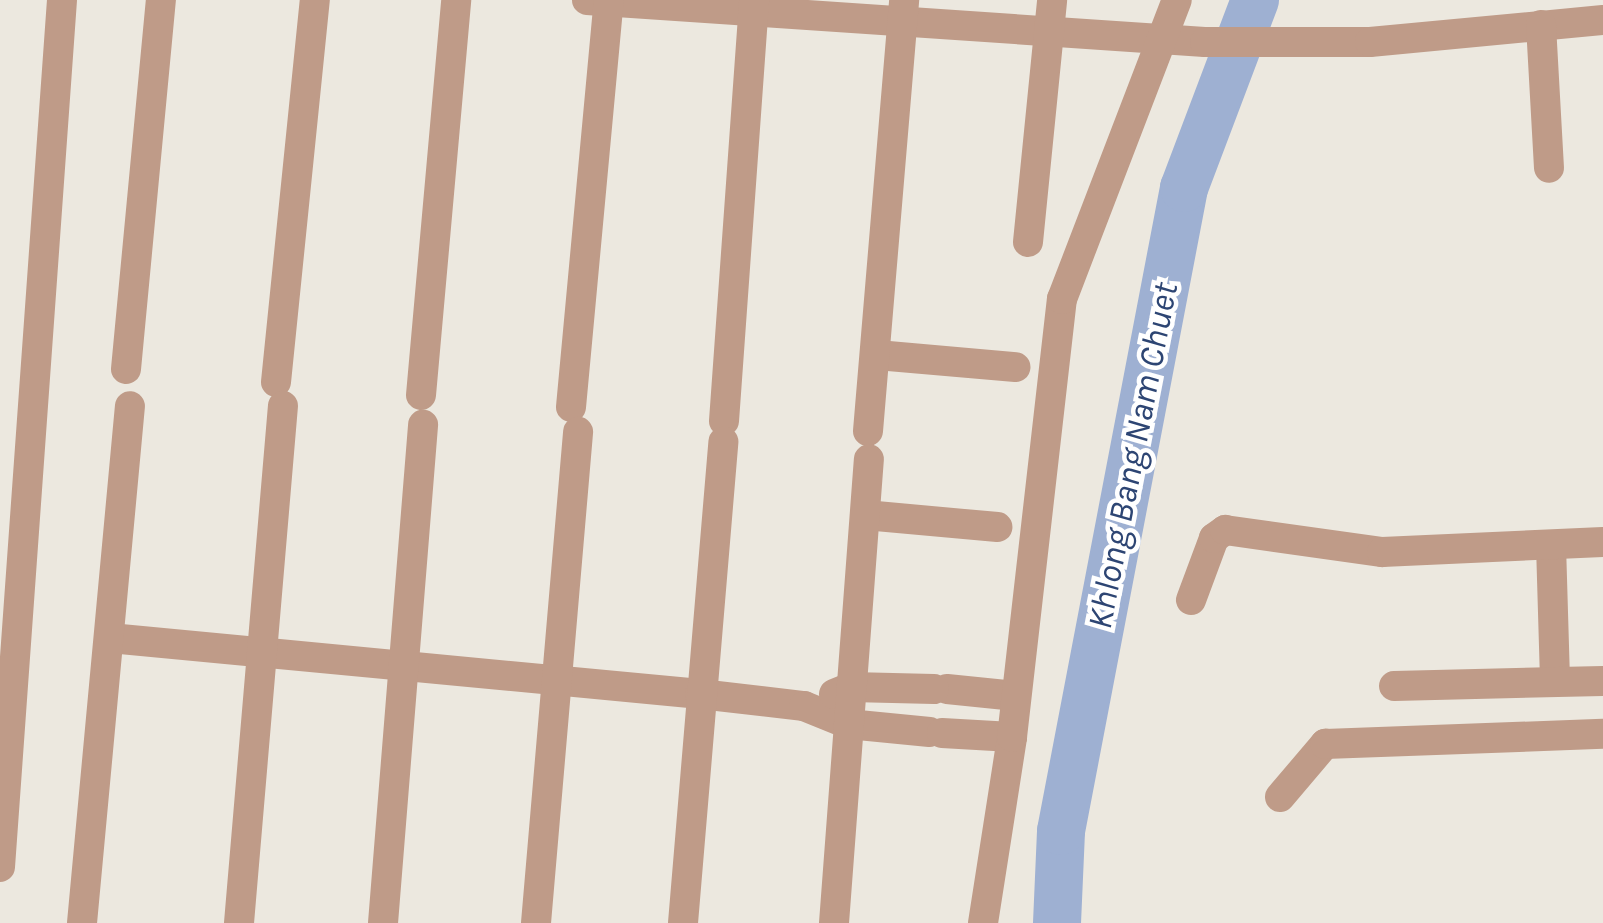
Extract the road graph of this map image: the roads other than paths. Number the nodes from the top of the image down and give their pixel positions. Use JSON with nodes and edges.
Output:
{"nodes":[{"id":1,"x":62,"y":0,"type":"edge"},
{"id":2,"x":161,"y":0,"type":"edge"},
{"id":3,"x":315,"y":0,"type":"edge"},
{"id":4,"x":456,"y":0,"type":"edge"},
{"id":5,"x":602,"y":0,"type":"edge"},
{"id":6,"x":1052,"y":0,"type":"edge"},
{"id":7,"x":1177,"y":0,"type":"edge"},
{"id":8,"x":754,"y":6,"type":"edge"},
{"id":9,"x":903,"y":11,"type":"edge"},
{"id":10,"x":1603,"y":20,"type":"edge"},
{"id":11,"x":1541,"y":25,"type":"junction"},
{"id":12,"x":1050,"y":32,"type":"junction"},
{"id":13,"x":1164,"y":40,"type":"junction"},
{"id":14,"x":1549,"y":168,"type":"dead end"},
{"id":15,"x":1028,"y":242,"type":"dead end"},
{"id":16,"x":877,"y":355,"type":"junction"},
{"id":17,"x":1016,"y":367,"type":"dead end"},
{"id":18,"x":126,"y":369,"type":"dead end"},
{"id":19,"x":130,"y":406,"type":"dead end"},
{"id":20,"x":865,"y":515,"type":"junction"},
{"id":21,"x":997,"y":526,"type":"dead end"},
{"id":22,"x":1603,"y":542,"type":"edge"},
{"id":23,"x":1552,"y":544,"type":"junction"},
{"id":24,"x":1191,"y":600,"type":"dead end"},
{"id":25,"x":110,"y":638,"type":"junction"},
{"id":26,"x":261,"y":652,"type":"junction"},
{"id":27,"x":408,"y":664,"type":"junction"},
{"id":28,"x":556,"y":678,"type":"junction"},
{"id":29,"x":1603,"y":681,"type":"edge"},
{"id":30,"x":1555,"y":682,"type":"junction"},
{"id":31,"x":1394,"y":686,"type":"dead end"},
{"id":32,"x":851,"y":687,"type":"junction"},
{"id":33,"x":700,"y":694,"type":"junction"},
{"id":34,"x":1016,"y":696,"type":"junction"},
{"id":35,"x":804,"y":706,"type":"junction"},
{"id":36,"x":848,"y":724,"type":"junction"},
{"id":37,"x":1603,"y":734,"type":"edge"},
{"id":38,"x":1012,"y":737,"type":"junction"},
{"id":39,"x":1280,"y":798,"type":"dead end"},
{"id":40,"x":0,"y":866,"type":"edge"},
{"id":41,"x":82,"y":923,"type":"edge"},
{"id":42,"x":239,"y":923,"type":"edge"},
{"id":43,"x":384,"y":923,"type":"edge"},
{"id":44,"x":536,"y":923,"type":"edge"},
{"id":45,"x":683,"y":923,"type":"edge"},
{"id":46,"x":834,"y":923,"type":"edge"},
{"id":47,"x":983,"y":923,"type":"edge"}],
"edges":[{"from":1,"to":40,"type":"street"},
{"from":2,"to":18,"type":"street"},
{"from":3,"to":26,"type":"street"},
{"from":4,"to":27,"type":"street"},
{"from":5,"to":8,"type":"street"},
{"from":5,"to":28,"type":"street"},
{"from":6,"to":12,"type":"street"},
{"from":7,"to":13,"type":"street"},
{"from":8,"to":9,"type":"street"},
{"from":8,"to":33,"type":"street"},
{"from":9,"to":12,"type":"street"},
{"from":9,"to":16,"type":"street"},
{"from":10,"to":11,"type":"street"},
{"from":11,"to":13,"type":"street"},
{"from":11,"to":14,"type":"street"},
{"from":12,"to":13,"type":"street"},
{"from":12,"to":15,"type":"street"},
{"from":13,"to":34,"type":"street"},
{"from":16,"to":17,"type":"street"},
{"from":16,"to":20,"type":"street"},
{"from":19,"to":25,"type":"street"},
{"from":20,"to":21,"type":"street"},
{"from":20,"to":32,"type":"street"},
{"from":22,"to":23,"type":"street"},
{"from":23,"to":24,"type":"street"},
{"from":23,"to":30,"type":"street"},
{"from":25,"to":26,"type":"street"},
{"from":25,"to":41,"type":"street"},
{"from":26,"to":27,"type":"street"},
{"from":26,"to":42,"type":"street"},
{"from":27,"to":28,"type":"street"},
{"from":27,"to":43,"type":"street"},
{"from":28,"to":33,"type":"street"},
{"from":28,"to":44,"type":"street"},
{"from":29,"to":30,"type":"street"},
{"from":30,"to":31,"type":"street"},
{"from":32,"to":34,"type":"street"},
{"from":32,"to":35,"type":"street"},
{"from":32,"to":36,"type":"street"},
{"from":33,"to":35,"type":"street"},
{"from":33,"to":45,"type":"street"},
{"from":34,"to":38,"type":"street"},
{"from":35,"to":36,"type":"street"},
{"from":36,"to":38,"type":"street"},
{"from":36,"to":46,"type":"street"},
{"from":37,"to":39,"type":"street"},
{"from":38,"to":47,"type":"street"}]}
